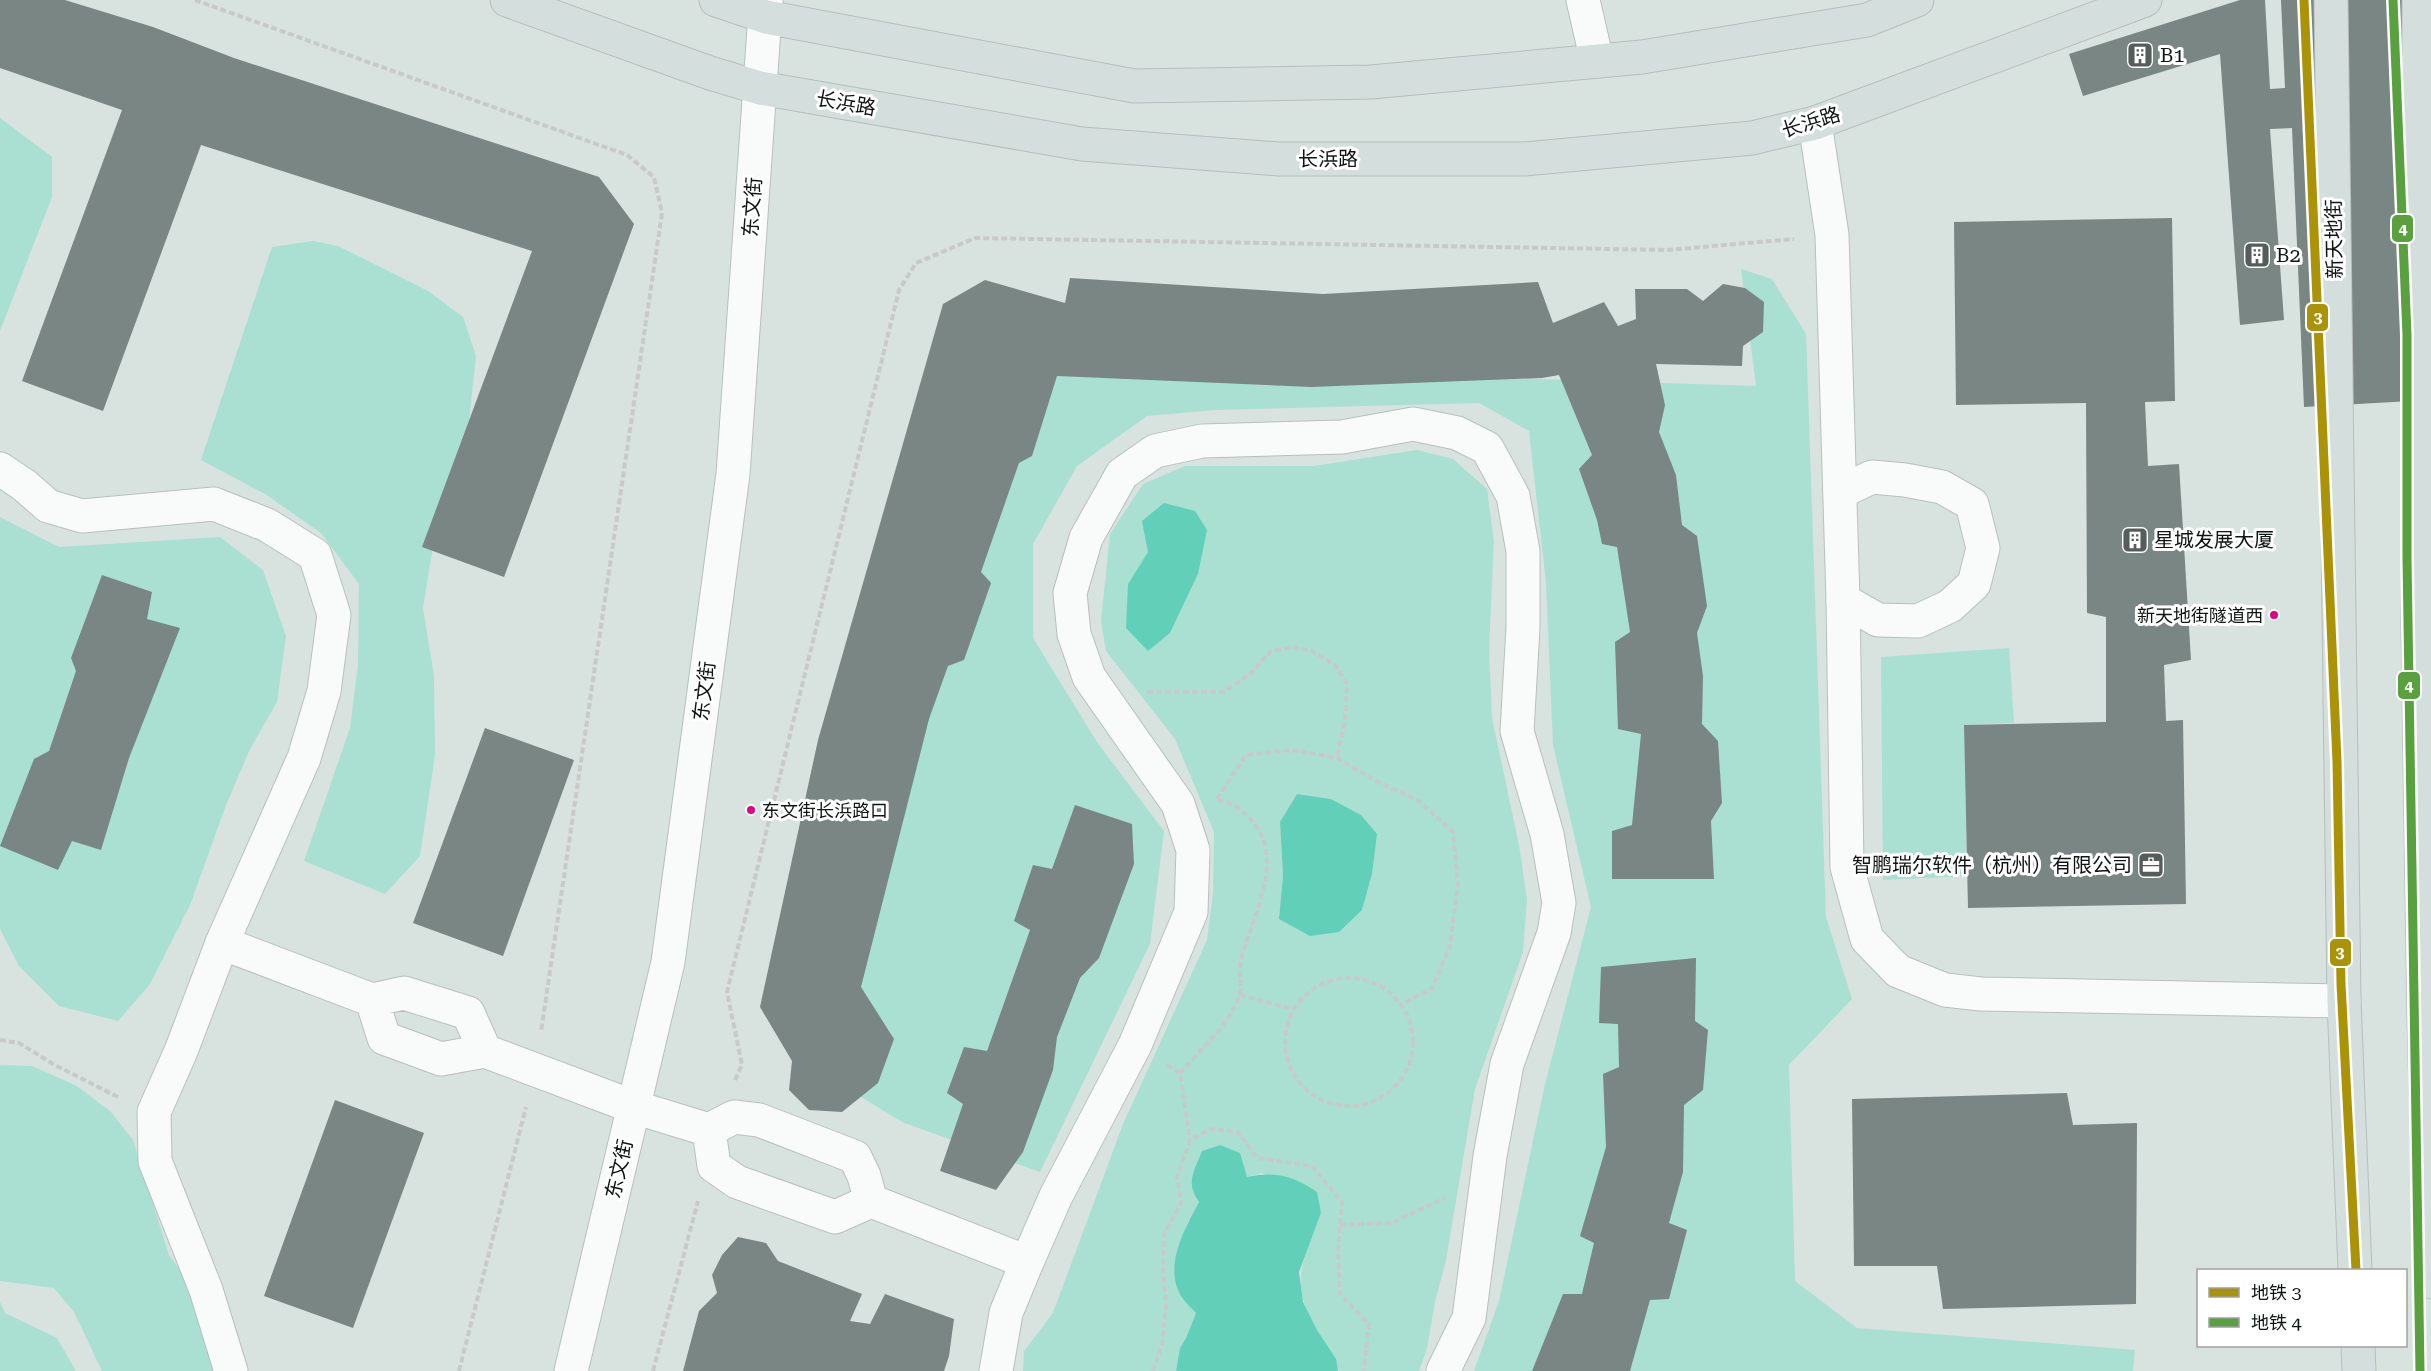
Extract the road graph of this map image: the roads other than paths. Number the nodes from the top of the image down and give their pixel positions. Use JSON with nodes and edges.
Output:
{"nodes":[{"id":1,"x":507,"y":0,"type":"edge"},
{"id":2,"x":716,"y":0,"type":"edge"},
{"id":3,"x":1583,"y":0,"type":"edge"},
{"id":4,"x":1917,"y":0,"type":"edge"},
{"id":5,"x":2145,"y":0,"type":"edge"},
{"id":6,"x":2331,"y":0,"type":"edge"},
{"id":7,"x":2419,"y":0,"type":"edge"},
{"id":8,"x":766,"y":9,"type":"edge"},
{"id":9,"x":1597,"y":61,"type":"junction"},
{"id":10,"x":760,"y":88,"type":"junction"},
{"id":11,"x":1815,"y":123,"type":"junction"},
{"id":12,"x":0,"y":469,"type":"edge"},
{"id":13,"x":1840,"y":492,"type":"junction"},
{"id":14,"x":1843,"y":600,"type":"junction"},
{"id":15,"x":2425,"y":627,"type":"edge"},
{"id":16,"x":222,"y":943,"type":"junction"},
{"id":17,"x":372,"y":1000,"type":"junction"},
{"id":18,"x":2344,"y":1001,"type":"junction"},
{"id":19,"x":485,"y":1051,"type":"junction"},
{"id":20,"x":634,"y":1107,"type":"junction"},
{"id":21,"x":709,"y":1130,"type":"junction"},
{"id":22,"x":871,"y":1201,"type":"junction"},
{"id":23,"x":1028,"y":1262,"type":"junction"},
{"id":24,"x":2355,"y":1269,"type":"edge"},
{"id":25,"x":2431,"y":1282,"type":"edge"},
{"id":26,"x":2358,"y":1347,"type":"edge"},
{"id":27,"x":231,"y":1371,"type":"edge"},
{"id":28,"x":571,"y":1371,"type":"edge"},
{"id":29,"x":996,"y":1371,"type":"edge"},
{"id":30,"x":1443,"y":1371,"type":"edge"},
{"id":31,"x":2359,"y":1371,"type":"edge"}],
"edges":[{"from":1,"to":10,"type":"main road","name":"长浜路"},
{"from":2,"to":8,"type":"main road"},
{"from":3,"to":9,"type":"street"},
{"from":4,"to":9,"type":"main road"},
{"from":5,"to":11,"type":"main road","name":"长浜路"},
{"from":6,"to":18,"type":"main road","name":"新天地街"},
{"from":7,"to":15,"type":"main road"},
{"from":8,"to":9,"type":"main road"},
{"from":8,"to":10,"type":"street","name":"东文街"},
{"from":10,"to":11,"type":"main road","name":"长浜路"},
{"from":10,"to":20,"type":"street","name":"东文街"},
{"from":11,"to":13,"type":"street"},
{"from":12,"to":16,"type":"street"},
{"from":13,"to":14,"type":"street"},
{"from":13,"to":14,"type":"street"},
{"from":14,"to":18,"type":"street"},
{"from":15,"to":25,"type":"main road"},
{"from":16,"to":17,"type":"street"},
{"from":16,"to":27,"type":"street"},
{"from":17,"to":19,"type":"street"},
{"from":17,"to":19,"type":"street"},
{"from":18,"to":24,"type":"main road","name":"新天地街"},
{"from":19,"to":20,"type":"street"},
{"from":20,"to":21,"type":"street"},
{"from":20,"to":28,"type":"street","name":"东文街"},
{"from":21,"to":22,"type":"street"},
{"from":21,"to":22,"type":"street"},
{"from":22,"to":23,"type":"street"},
{"from":23,"to":29,"type":"street"},
{"from":23,"to":30,"type":"street"},
{"from":26,"to":31,"type":"main road"}]}
